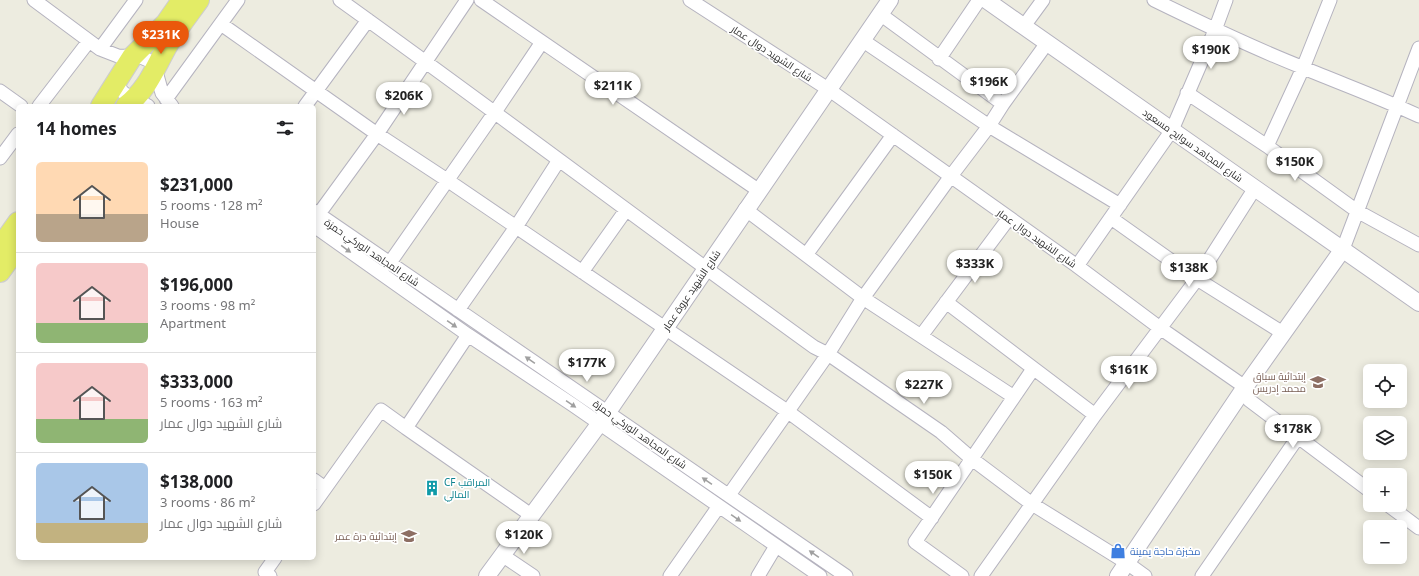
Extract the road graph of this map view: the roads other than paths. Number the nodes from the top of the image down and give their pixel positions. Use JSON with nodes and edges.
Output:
{"nodes":[{"id":1,"x":34,"y":0,"type":"edge"},
{"id":2,"x":136,"y":0,"type":"edge"},
{"id":3,"x":182,"y":0,"type":"edge"},
{"id":4,"x":199,"y":0,"type":"edge"},
{"id":5,"x":238,"y":0,"type":"edge"},
{"id":6,"x":340,"y":0,"type":"edge"},
{"id":7,"x":467,"y":0,"type":"edge"},
{"id":8,"x":481,"y":0,"type":"edge"},
{"id":9,"x":690,"y":0,"type":"edge"},
{"id":10,"x":890,"y":0,"type":"edge"},
{"id":11,"x":979,"y":0,"type":"edge"},
{"id":12,"x":986,"y":0,"type":"edge"},
{"id":13,"x":1043,"y":0,"type":"edge"},
{"id":14,"x":1154,"y":0,"type":"edge"},
{"id":15,"x":1226,"y":0,"type":"edge"},
{"id":16,"x":1330,"y":0,"type":"edge"},
{"id":17,"x":880,"y":14,"type":"junction"},
{"id":18,"x":368,"y":20,"type":"junction"},
{"id":19,"x":221,"y":24,"type":"junction"},
{"id":20,"x":1024,"y":26,"type":"junction"},
{"id":21,"x":1215,"y":30,"type":"junction"},
{"id":22,"x":862,"y":40,"type":"junction"},
{"id":23,"x":89,"y":41,"type":"junction"},
{"id":24,"x":542,"y":42,"type":"junction"},
{"id":25,"x":1047,"y":43,"type":"junction"},
{"id":26,"x":100,"y":48,"type":"junction"},
{"id":27,"x":1419,"y":48,"type":"edge"},
{"id":28,"x":123,"y":55,"type":"junction"},
{"id":29,"x":939,"y":59,"type":"junction"},
{"id":30,"x":426,"y":62,"type":"junction"},
{"id":31,"x":155,"y":68,"type":"junction"},
{"id":32,"x":1303,"y":68,"type":"junction"},
{"id":33,"x":117,"y":80,"type":"junction"},
{"id":34,"x":828,"y":89,"type":"junction"},
{"id":35,"x":0,"y":91,"type":"edge"},
{"id":36,"x":317,"y":91,"type":"junction"},
{"id":37,"x":1187,"y":93,"type":"junction"},
{"id":38,"x":169,"y":103,"type":"edge"},
{"id":39,"x":18,"y":104,"type":"edge"},
{"id":40,"x":41,"y":104,"type":"edge"},
{"id":41,"x":102,"y":104,"type":"edge"},
{"id":42,"x":136,"y":104,"type":"edge"},
{"id":43,"x":307,"y":104,"type":"edge"},
{"id":44,"x":1003,"y":104,"type":"junction"},
{"id":45,"x":1396,"y":105,"type":"junction"},
{"id":46,"x":495,"y":112,"type":"junction"},
{"id":47,"x":1419,"y":116,"type":"edge"},
{"id":48,"x":989,"y":126,"type":"junction"},
{"id":49,"x":1172,"y":130,"type":"junction"},
{"id":50,"x":377,"y":134,"type":"junction"},
{"id":51,"x":893,"y":135,"type":"junction"},
{"id":52,"x":16,"y":137,"type":"edge"},
{"id":53,"x":1267,"y":146,"type":"junction"},
{"id":54,"x":0,"y":158,"type":"edge"},
{"id":55,"x":560,"y":160,"type":"junction"},
{"id":56,"x":951,"y":176,"type":"junction"},
{"id":57,"x":447,"y":180,"type":"junction"},
{"id":58,"x":1255,"y":188,"type":"junction"},
{"id":59,"x":758,"y":190,"type":"junction"},
{"id":60,"x":1120,"y":205,"type":"junction"},
{"id":61,"x":745,"y":209,"type":"junction"},
{"id":62,"x":626,"y":210,"type":"junction"},
{"id":63,"x":1357,"y":211,"type":"junction"},
{"id":64,"x":316,"y":216,"type":"edge"},
{"id":65,"x":316,"y":218,"type":"edge"},
{"id":66,"x":316,"y":218,"type":"edge"},
{"id":67,"x":1009,"y":218,"type":"junction"},
{"id":68,"x":1111,"y":218,"type":"junction"},
{"id":69,"x":516,"y":226,"type":"junction"},
{"id":70,"x":16,"y":230,"type":"edge"},
{"id":71,"x":1419,"y":245,"type":"edge"},
{"id":72,"x":1343,"y":249,"type":"junction"},
{"id":73,"x":806,"y":255,"type":"junction"},
{"id":74,"x":9,"y":257,"type":"edge"},
{"id":75,"x":389,"y":264,"type":"junction"},
{"id":76,"x":1077,"y":266,"type":"junction"},
{"id":77,"x":705,"y":268,"type":"junction"},
{"id":78,"x":582,"y":272,"type":"junction"},
{"id":79,"x":1197,"y":279,"type":"junction"},
{"id":80,"x":863,"y":298,"type":"junction"},
{"id":81,"x":946,"y":302,"type":"junction"},
{"id":82,"x":1419,"y":303,"type":"edge"},
{"id":83,"x":458,"y":310,"type":"junction"},
{"id":84,"x":666,"y":328,"type":"junction"},
{"id":85,"x":1160,"y":328,"type":"junction"},
{"id":86,"x":1283,"y":333,"type":"junction"},
{"id":87,"x":468,"y":335,"type":"junction"},
{"id":88,"x":921,"y":336,"type":"junction"},
{"id":89,"x":828,"y":354,"type":"junction"},
{"id":90,"x":1033,"y":369,"type":"junction"},
{"id":91,"x":1245,"y":387,"type":"junction"},
{"id":92,"x":1014,"y":397,"type":"junction"},
{"id":93,"x":787,"y":411,"type":"junction"},
{"id":94,"x":1095,"y":415,"type":"junction"},
{"id":95,"x":603,"y":418,"type":"junction"},
{"id":96,"x":406,"y":428,"type":"junction"},
{"id":97,"x":1298,"y":437,"type":"junction"},
{"id":98,"x":972,"y":460,"type":"junction"},
{"id":99,"x":316,"y":481,"type":"edge"},
{"id":100,"x":1363,"y":486,"type":"edge"},
{"id":101,"x":325,"y":488,"type":"junction"},
{"id":102,"x":729,"y":495,"type":"junction"},
{"id":103,"x":316,"y":501,"type":"edge"},
{"id":104,"x":1032,"y":504,"type":"junction"},
{"id":105,"x":718,"y":506,"type":"junction"},
{"id":106,"x":1401,"y":512,"type":"edge"},
{"id":107,"x":531,"y":514,"type":"junction"},
{"id":108,"x":932,"y":518,"type":"junction"},
{"id":109,"x":1417,"y":521,"type":"edge"},
{"id":110,"x":776,"y":546,"type":"junction"},
{"id":111,"x":502,"y":555,"type":"junction"},
{"id":112,"x":274,"y":560,"type":"edge"},
{"id":113,"x":1127,"y":563,"type":"junction"},
{"id":114,"x":270,"y":576,"type":"edge"},
{"id":115,"x":487,"y":576,"type":"edge"},
{"id":116,"x":533,"y":576,"type":"edge"},
{"id":117,"x":670,"y":576,"type":"edge"},
{"id":118,"x":758,"y":576,"type":"edge"},
{"id":119,"x":820,"y":576,"type":"edge"},
{"id":120,"x":846,"y":576,"type":"edge"},
{"id":121,"x":962,"y":576,"type":"edge"},
{"id":122,"x":981,"y":576,"type":"edge"},
{"id":123,"x":1118,"y":576,"type":"edge"},
{"id":124,"x":1145,"y":576,"type":"edge"},
{"id":125,"x":1202,"y":576,"type":"edge"}],
"edges":[{"from":1,"to":23,"type":"street"},
{"from":2,"to":26,"type":"street"},
{"from":3,"to":28,"type":"main road"},
{"from":4,"to":31,"type":"main road"},
{"from":5,"to":19,"type":"street"},
{"from":6,"to":18,"type":"street"},
{"from":7,"to":30,"type":"street"},
{"from":8,"to":24,"type":"street"},
{"from":9,"to":34,"type":"street","name":"شارع الشهيد دوال عمار"},
{"from":10,"to":17,"type":"street","name":"شارع الشهيد عروة عمار"},
{"from":11,"to":29,"type":"street"},
{"from":12,"to":20,"type":"street","name":"شارع المجاهد سوايح مسعود"},
{"from":13,"to":20,"type":"street"},
{"from":14,"to":21,"type":"street"},
{"from":15,"to":21,"type":"street"},
{"from":16,"to":32,"type":"street"},
{"from":17,"to":22,"type":"street","name":"شارع الشهيد عروة عمار"},
{"from":17,"to":29,"type":"street"},
{"from":18,"to":30,"type":"street"},
{"from":18,"to":36,"type":"street"},
{"from":19,"to":36,"type":"street"},
{"from":19,"to":38,"type":"street"},
{"from":20,"to":25,"type":"street","name":"شارع المجاهد سوايح مسعود"},
{"from":21,"to":32,"type":"street"},
{"from":21,"to":37,"type":"street"},
{"from":22,"to":34,"type":"street","name":"شارع الشهيد عروة عمار"},
{"from":22,"to":48,"type":"street"},
{"from":23,"to":26,"type":"street"},
{"from":23,"to":40,"type":"street"},
{"from":24,"to":46,"type":"street"},
{"from":24,"to":59,"type":"street"},
{"from":25,"to":44,"type":"street"},
{"from":25,"to":49,"type":"street","name":"شارع المجاهد سوايح مسعود"},
{"from":26,"to":28,"type":"street"},
{"from":27,"to":45,"type":"street"},
{"from":28,"to":31,"type":"street"},
{"from":28,"to":33,"type":"main road"},
{"from":29,"to":44,"type":"street"},
{"from":30,"to":46,"type":"street"},
{"from":30,"to":50,"type":"street"},
{"from":31,"to":38,"type":"street"},
{"from":31,"to":42,"type":"main road"},
{"from":32,"to":45,"type":"street"},
{"from":32,"to":53,"type":"street"},
{"from":33,"to":41,"type":"main road"},
{"from":33,"to":42,"type":"street"},
{"from":34,"to":51,"type":"street","name":"شارع الشهيد دوال عمار"},
{"from":34,"to":59,"type":"street","name":"شارع الشهيد عروة عمار"},
{"from":35,"to":39,"type":"street"},
{"from":36,"to":43,"type":"street"},
{"from":36,"to":50,"type":"street"},
{"from":37,"to":49,"type":"street"},
{"from":37,"to":53,"type":"street"},
{"from":44,"to":48,"type":"street"},
{"from":45,"to":47,"type":"street"},
{"from":45,"to":63,"type":"street"},
{"from":46,"to":55,"type":"street"},
{"from":46,"to":57,"type":"street"},
{"from":48,"to":56,"type":"street"},
{"from":48,"to":60,"type":"street"},
{"from":49,"to":58,"type":"street","name":"شارع المجاهد سوايح مسعود"},
{"from":49,"to":60,"type":"street"},
{"from":50,"to":57,"type":"street"},
{"from":50,"to":64,"type":"street"},
{"from":51,"to":56,"type":"street","name":"شارع الشهيد دوال عمار"},
{"from":51,"to":73,"type":"street"},
{"from":52,"to":54,"type":"street"},
{"from":53,"to":63,"type":"street"},
{"from":55,"to":62,"type":"street"},
{"from":55,"to":69,"type":"street"},
{"from":56,"to":67,"type":"street","name":"شارع الشهيد دوال عمار"},
{"from":56,"to":80,"type":"street"},
{"from":57,"to":69,"type":"street"},
{"from":57,"to":75,"type":"street"},
{"from":58,"to":72,"type":"street","name":"شارع المجاهد سوايح مسعود"},
{"from":58,"to":79,"type":"street"},
{"from":59,"to":61,"type":"street","name":"شارع الشهيد عروة عمار"},
{"from":60,"to":68,"type":"street"},
{"from":61,"to":73,"type":"street"},
{"from":61,"to":77,"type":"street","name":"شارع الشهيد عروة عمار"},
{"from":62,"to":77,"type":"street"},
{"from":62,"to":78,"type":"street"},
{"from":63,"to":71,"type":"street"},
{"from":63,"to":72,"type":"street"},
{"from":65,"to":75,"type":"street","name":"شارع المجاهد الوركي حمزة"},
{"from":66,"to":87,"type":"street","name":"شارع المجاهد الوركي حمزة","one_way":true},
{"from":67,"to":76,"type":"street","name":"شارع الشهيد دوال عمار"},
{"from":67,"to":81,"type":"street"},
{"from":68,"to":76,"type":"street"},
{"from":68,"to":79,"type":"street"},
{"from":69,"to":78,"type":"street"},
{"from":69,"to":83,"type":"street"},
{"from":70,"to":74,"type":"main road"},
{"from":72,"to":82,"type":"street","name":"شارع المجاهد سوايح مسعود"},
{"from":72,"to":86,"type":"street"},
{"from":73,"to":80,"type":"street"},
{"from":75,"to":83,"type":"street","name":"شارع المجاهد الوركي حمزة"},
{"from":76,"to":85,"type":"street","name":"شارع الشهيد دوال عمار"},
{"from":77,"to":84,"type":"street","name":"شارع الشهيد عروة عمار"},
{"from":77,"to":89,"type":"street"},
{"from":78,"to":84,"type":"street"},
{"from":79,"to":85,"type":"street"},
{"from":79,"to":86,"type":"street"},
{"from":80,"to":88,"type":"street"},
{"from":80,"to":89,"type":"street"},
{"from":81,"to":88,"type":"street"},
{"from":81,"to":90,"type":"street"},
{"from":95,"to":83,"type":"street","name":"شارع المجاهد الوركي حمزة","one_way":true},
{"from":84,"to":93,"type":"street"},
{"from":84,"to":95,"type":"street","name":"شارع الشهيد عروة عمار"},
{"from":85,"to":91,"type":"street","name":"شارع الشهيد دوال عمار"},
{"from":85,"to":94,"type":"street"},
{"from":86,"to":91,"type":"street"},
{"from":87,"to":95,"type":"street","name":"شارع المجاهد الوركي حمزة","one_way":true},
{"from":87,"to":96,"type":"street"},
{"from":88,"to":92,"type":"street"},
{"from":89,"to":93,"type":"street"},
{"from":89,"to":98,"type":"street"},
{"from":90,"to":92,"type":"street"},
{"from":90,"to":94,"type":"street"},
{"from":91,"to":97,"type":"street","name":"شارع الشهيد دوال عمار"},
{"from":91,"to":113,"type":"street"},
{"from":92,"to":98,"type":"street"},
{"from":93,"to":102,"type":"street"},
{"from":93,"to":108,"type":"street"},
{"from":94,"to":104,"type":"street"},
{"from":102,"to":95,"type":"street","name":"شارع المجاهد الوركي حمزة","one_way":true},
{"from":95,"to":105,"type":"street","name":"شارع المجاهد الوركي حمزة"},
{"from":95,"to":107,"type":"street","name":"شارع الشهيد عروة عمار"},
{"from":96,"to":101,"type":"street"},
{"from":96,"to":107,"type":"street"},
{"from":97,"to":100,"type":"street","name":"شارع الشهيد دوال عمار"},
{"from":97,"to":125,"type":"street"},
{"from":98,"to":104,"type":"street"},
{"from":98,"to":108,"type":"street"},
{"from":99,"to":101,"type":"street"},
{"from":101,"to":103,"type":"street"},
{"from":120,"to":102,"type":"street","name":"شارع المجاهد الوركي حمزة","one_way":true},
{"from":104,"to":113,"type":"street"},
{"from":104,"to":122,"type":"street"},
{"from":105,"to":110,"type":"street","name":"شارع المجاهد الوركي حمزة","one_way":true},
{"from":105,"to":117,"type":"street"},
{"from":106,"to":109,"type":"street"},
{"from":107,"to":111,"type":"street","name":"شارع الشهيد عروة عمار"},
{"from":108,"to":121,"type":"street"},
{"from":110,"to":118,"type":"street"},
{"from":110,"to":119,"type":"street","name":"شارع المجاهد الوركي حمزة"},
{"from":111,"to":115,"type":"street","name":"شارع الشهيد عروة عمار"},
{"from":111,"to":116,"type":"street"},
{"from":112,"to":114,"type":"street"},
{"from":113,"to":123,"type":"street"},
{"from":113,"to":124,"type":"street"}]}
